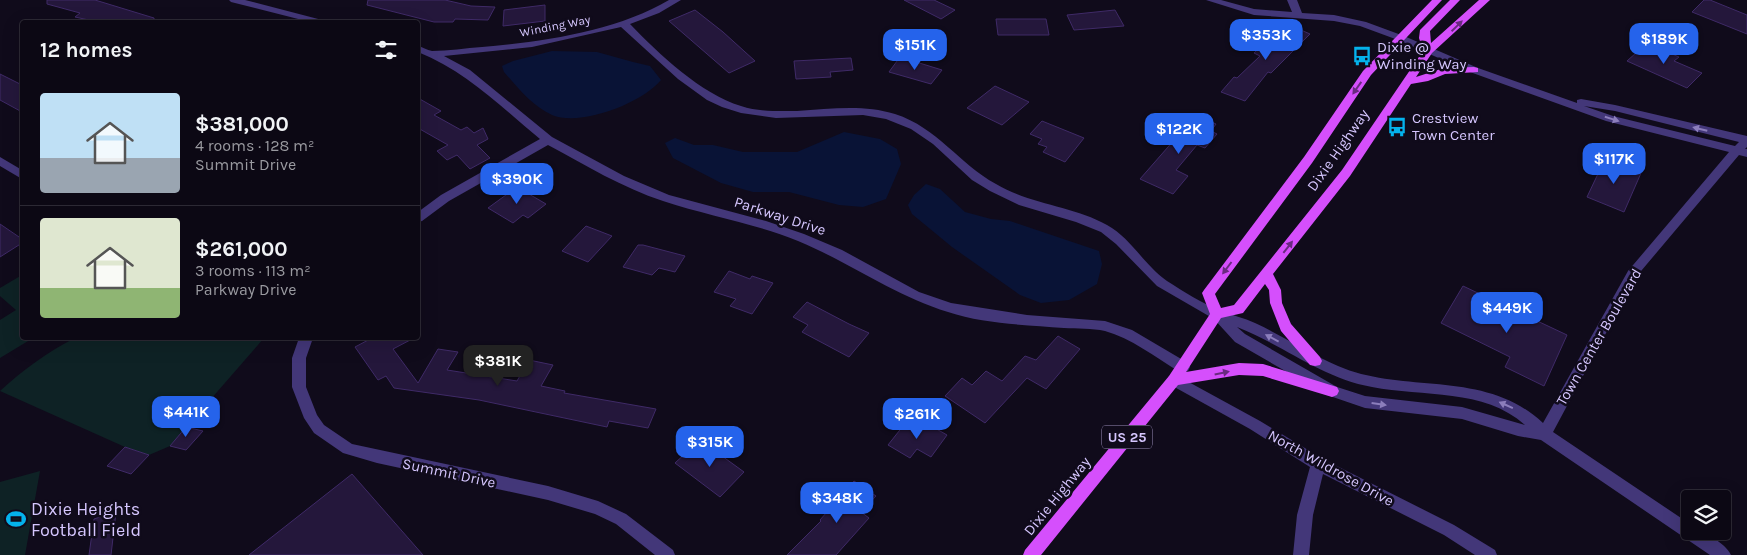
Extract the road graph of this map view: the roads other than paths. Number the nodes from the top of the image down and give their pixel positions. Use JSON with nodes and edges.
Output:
{"nodes":[{"id":1,"x":234,"y":0,"type":"edge"},
{"id":2,"x":676,"y":0,"type":"edge"},
{"id":3,"x":1211,"y":0,"type":"edge"},
{"id":4,"x":1292,"y":0,"type":"edge"},
{"id":5,"x":1437,"y":0,"type":"edge"},
{"id":6,"x":1455,"y":0,"type":"edge"},
{"id":7,"x":1485,"y":0,"type":"edge"},
{"id":8,"x":1298,"y":14,"type":"junction"},
{"id":9,"x":311,"y":20,"type":"edge"},
{"id":10,"x":624,"y":24,"type":"junction"},
{"id":11,"x":1401,"y":38,"type":"junction"},
{"id":12,"x":420,"y":50,"type":"edge"},
{"id":13,"x":1428,"y":51,"type":"junction"},
{"id":14,"x":433,"y":53,"type":"junction"},
{"id":15,"x":1474,"y":70,"type":"junction"},
{"id":16,"x":1407,"y":81,"type":"junction"},
{"id":17,"x":1550,"y":96,"type":"junction"},
{"id":18,"x":548,"y":140,"type":"junction"},
{"id":19,"x":1747,"y":140,"type":"edge"},
{"id":20,"x":1741,"y":152,"type":"edge"},
{"id":21,"x":0,"y":161,"type":"edge"},
{"id":22,"x":20,"y":174,"type":"edge"},
{"id":23,"x":420,"y":217,"type":"edge"},
{"id":24,"x":1266,"y":274,"type":"junction"},
{"id":25,"x":1217,"y":314,"type":"junction"},
{"id":26,"x":305,"y":340,"type":"edge"},
{"id":27,"x":1315,"y":361,"type":"junction"},
{"id":28,"x":1183,"y":367,"type":"junction"},
{"id":29,"x":1174,"y":380,"type":"junction"},
{"id":30,"x":1332,"y":391,"type":"junction"},
{"id":31,"x":1544,"y":434,"type":"junction"},
{"id":32,"x":1318,"y":464,"type":"junction"},
{"id":33,"x":667,"y":555,"type":"edge"},
{"id":34,"x":1031,"y":555,"type":"edge"},
{"id":35,"x":1301,"y":555,"type":"edge"},
{"id":36,"x":1489,"y":555,"type":"edge"},
{"id":37,"x":1723,"y":555,"type":"edge"}],
"edges":[{"from":1,"to":9,"type":"street"},
{"from":2,"to":10,"type":"street","name":"Winding Way"},
{"from":3,"to":8,"type":"street"},
{"from":4,"to":8,"type":"street"},
{"from":5,"to":11,"type":"main road","name":"Dixie Highway"},
{"from":6,"to":13,"type":"main road"},
{"from":13,"to":7,"type":"main road","name":"Dixie Highway","one_way":true},
{"from":8,"to":11,"type":"street"},
{"from":10,"to":14,"type":"street","name":"Winding Way"},
{"from":10,"to":25,"type":"street"},
{"from":11,"to":13,"type":"street","name":"Town Center Boulevard"},
{"from":11,"to":25,"type":"main road","name":"Dixie Highway","one_way":true},
{"from":12,"to":14,"type":"street","name":"Parkway Drive"},
{"from":13,"to":15,"type":"street","name":"Town Center Boulevard"},
{"from":13,"to":16,"type":"main road","name":"Dixie Highway"},
{"from":14,"to":18,"type":"street","name":"Parkway Drive"},
{"from":15,"to":16,"type":"main road"},
{"from":15,"to":17,"type":"street","name":"Town Center Boulevard"},
{"from":24,"to":16,"type":"main road","name":"Dixie Highway","one_way":true},
{"from":19,"to":17,"type":"street","name":"Town Center Boulevard","one_way":true},
{"from":17,"to":20,"type":"street","name":"Town Center Boulevard","one_way":true},
{"from":18,"to":23,"type":"street"},
{"from":18,"to":28,"type":"street","name":"Parkway Drive"},
{"from":19,"to":20,"type":"street","name":"Town Center Boulevard"},
{"from":20,"to":31,"type":"street","name":"Town Center Boulevard"},
{"from":21,"to":22,"type":"street"},
{"from":24,"to":25,"type":"main road","name":"Dixie Highway"},
{"from":24,"to":27,"type":"main road"},
{"from":27,"to":25,"type":"street","one_way":true},
{"from":25,"to":28,"type":"main road","name":"Dixie Highway","number":"US 25"},
{"from":25,"to":30,"type":"street"},
{"from":26,"to":33,"type":"street","name":"Summit Drive"},
{"from":31,"to":27,"type":"street","one_way":true},
{"from":28,"to":29,"type":"main road","name":"Dixie Highway","number":"US 25"},
{"from":29,"to":30,"type":"main road","one_way":true},
{"from":29,"to":32,"type":"street","name":"North Wildrose Drive"},
{"from":29,"to":34,"type":"main road","name":"Dixie Highway","number":"US 25"},
{"from":30,"to":31,"type":"street","one_way":true},
{"from":31,"to":37,"type":"street"},
{"from":32,"to":35,"type":"street"},
{"from":32,"to":36,"type":"street","name":"North Wildrose Drive"}]}
